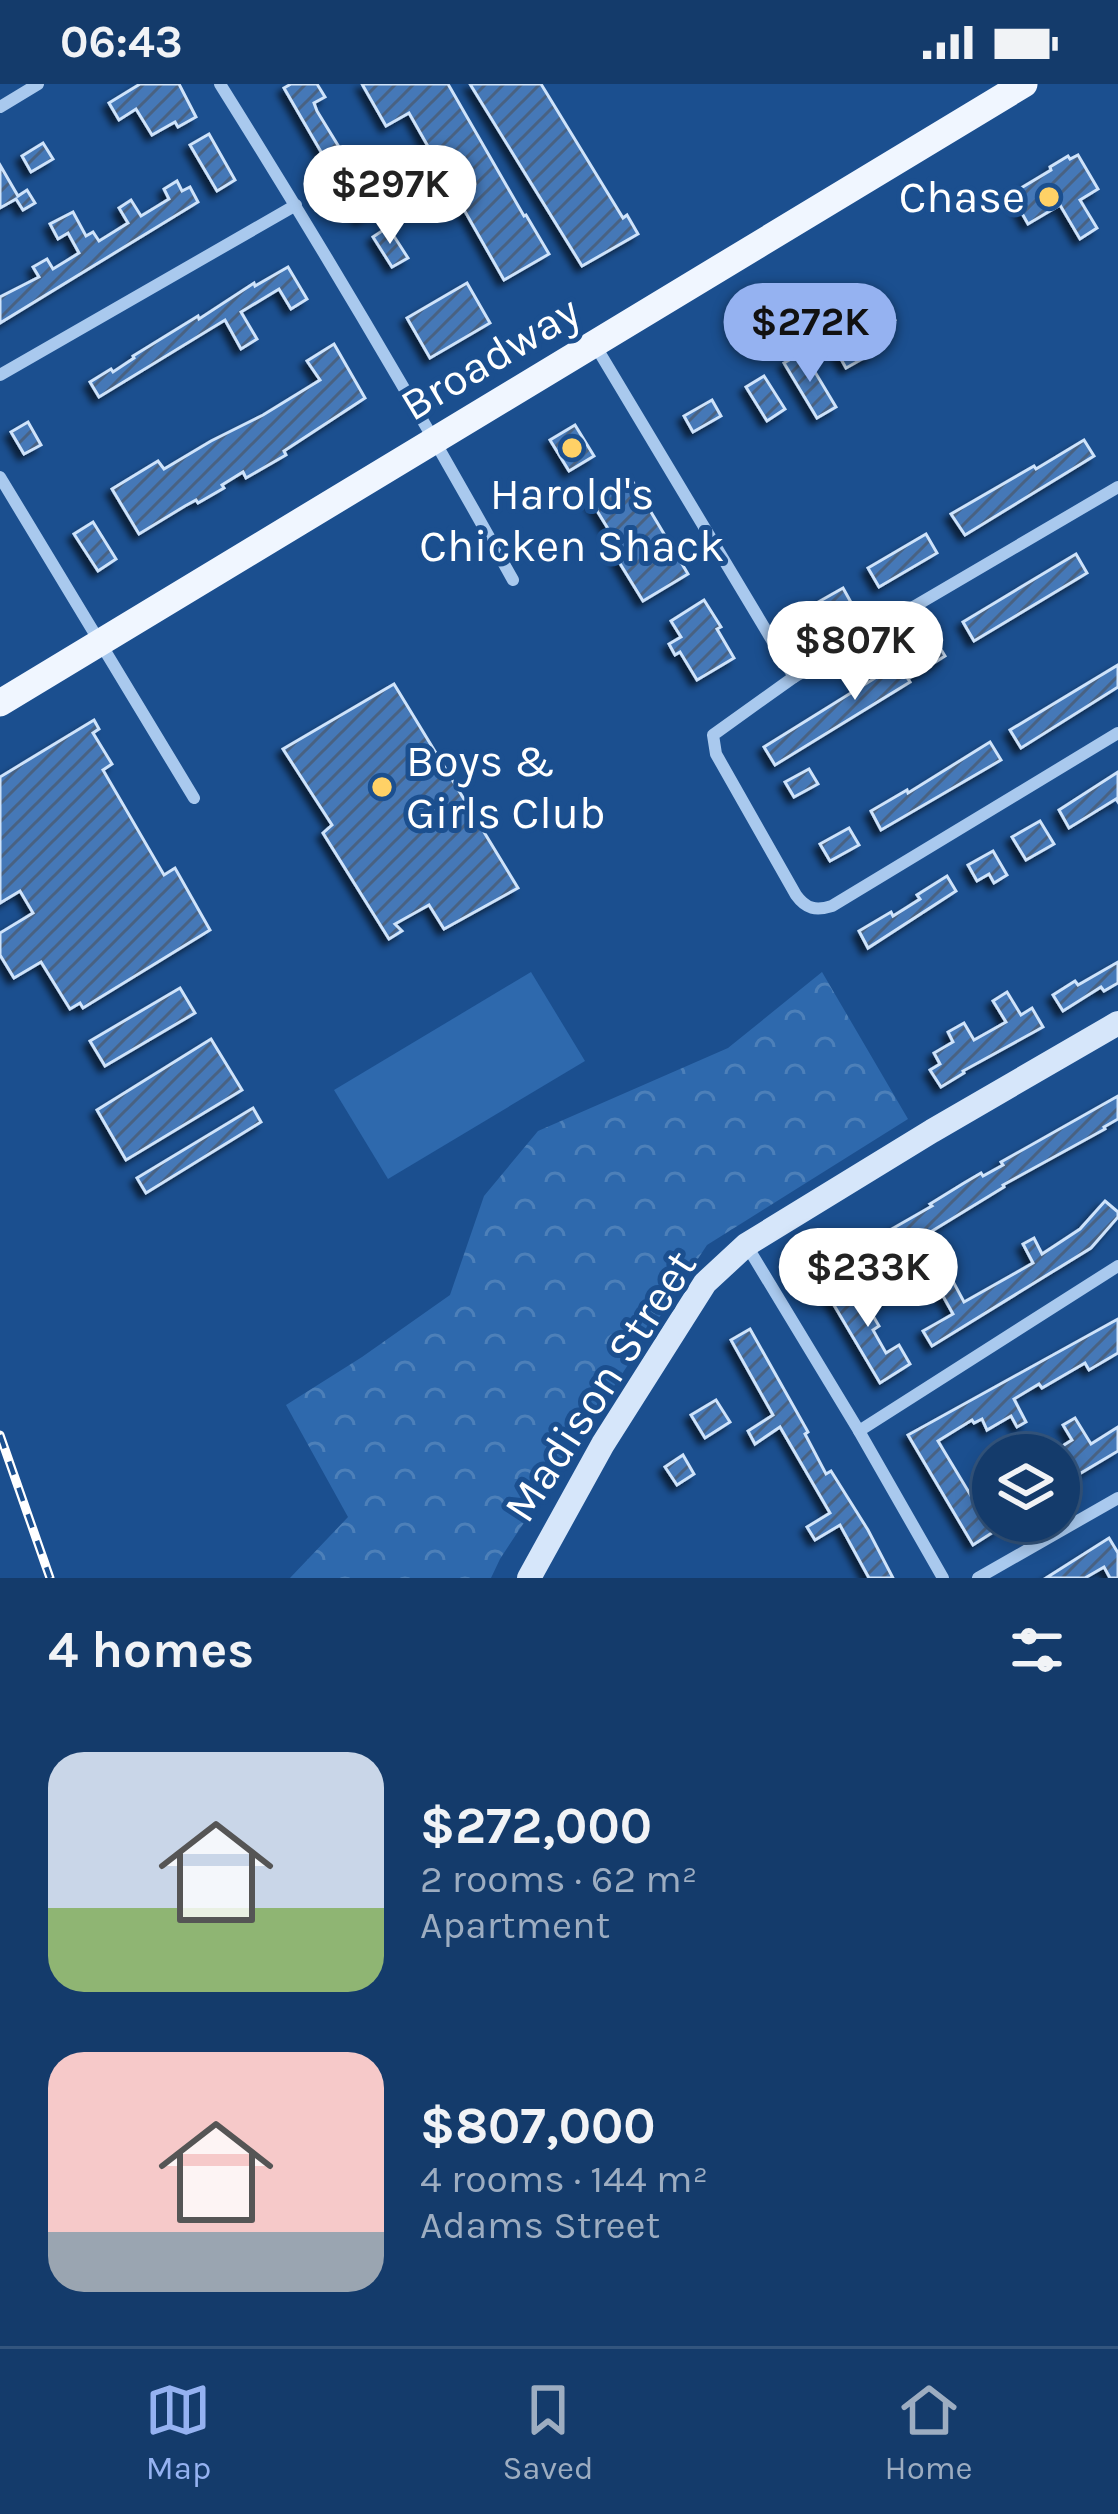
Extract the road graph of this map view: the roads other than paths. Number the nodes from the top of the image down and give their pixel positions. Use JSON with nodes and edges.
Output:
{"nodes":[{"id":1,"x":38,"y":84,"type":"edge"},
{"id":2,"x":220,"y":84,"type":"edge"},
{"id":3,"x":1024,"y":84,"type":"edge"},
{"id":4,"x":0,"y":107,"type":"edge"},
{"id":5,"x":296,"y":206,"type":"junction"},
{"id":6,"x":595,"y":344,"type":"junction"},
{"id":7,"x":0,"y":375,"type":"edge"},
{"id":8,"x":435,"y":440,"type":"junction"},
{"id":9,"x":0,"y":477,"type":"edge"},
{"id":10,"x":1118,"y":487,"type":"edge"},
{"id":11,"x":513,"y":580,"type":"dead end"},
{"id":12,"x":100,"y":643,"type":"junction"},
{"id":13,"x":794,"y":677,"type":"junction"},
{"id":14,"x":0,"y":703,"type":"edge"},
{"id":15,"x":1118,"y":733,"type":"edge"},
{"id":16,"x":194,"y":798,"type":"dead end"},
{"id":17,"x":1118,"y":1023,"type":"edge"},
{"id":18,"x":746,"y":1245,"type":"junction"},
{"id":19,"x":1118,"y":1266,"type":"edge"},
{"id":20,"x":859,"y":1431,"type":"junction"},
{"id":21,"x":1118,"y":1498,"type":"edge"},
{"id":22,"x":529,"y":1578,"type":"edge"},
{"id":23,"x":943,"y":1578,"type":"edge"},
{"id":24,"x":978,"y":1578,"type":"edge"}],
"edges":[{"from":1,"to":4,"type":"street"},
{"from":2,"to":5,"type":"street"},
{"from":3,"to":6,"type":"main road","name":"Broadway"},
{"from":5,"to":7,"type":"street"},
{"from":5,"to":8,"type":"street"},
{"from":6,"to":8,"type":"main road","name":"Broadway"},
{"from":6,"to":13,"type":"street"},
{"from":8,"to":11,"type":"street"},
{"from":8,"to":12,"type":"main road","name":"Broadway"},
{"from":9,"to":12,"type":"street"},
{"from":10,"to":13,"type":"street"},
{"from":12,"to":14,"type":"main road","name":"Broadway"},
{"from":12,"to":16,"type":"street"},
{"from":13,"to":15,"type":"street"},
{"from":17,"to":18,"type":"street","name":"Madison Street"},
{"from":18,"to":20,"type":"street"},
{"from":18,"to":22,"type":"street","name":"Madison Street"},
{"from":19,"to":20,"type":"street"},
{"from":20,"to":23,"type":"street"},
{"from":21,"to":24,"type":"street"}]}
